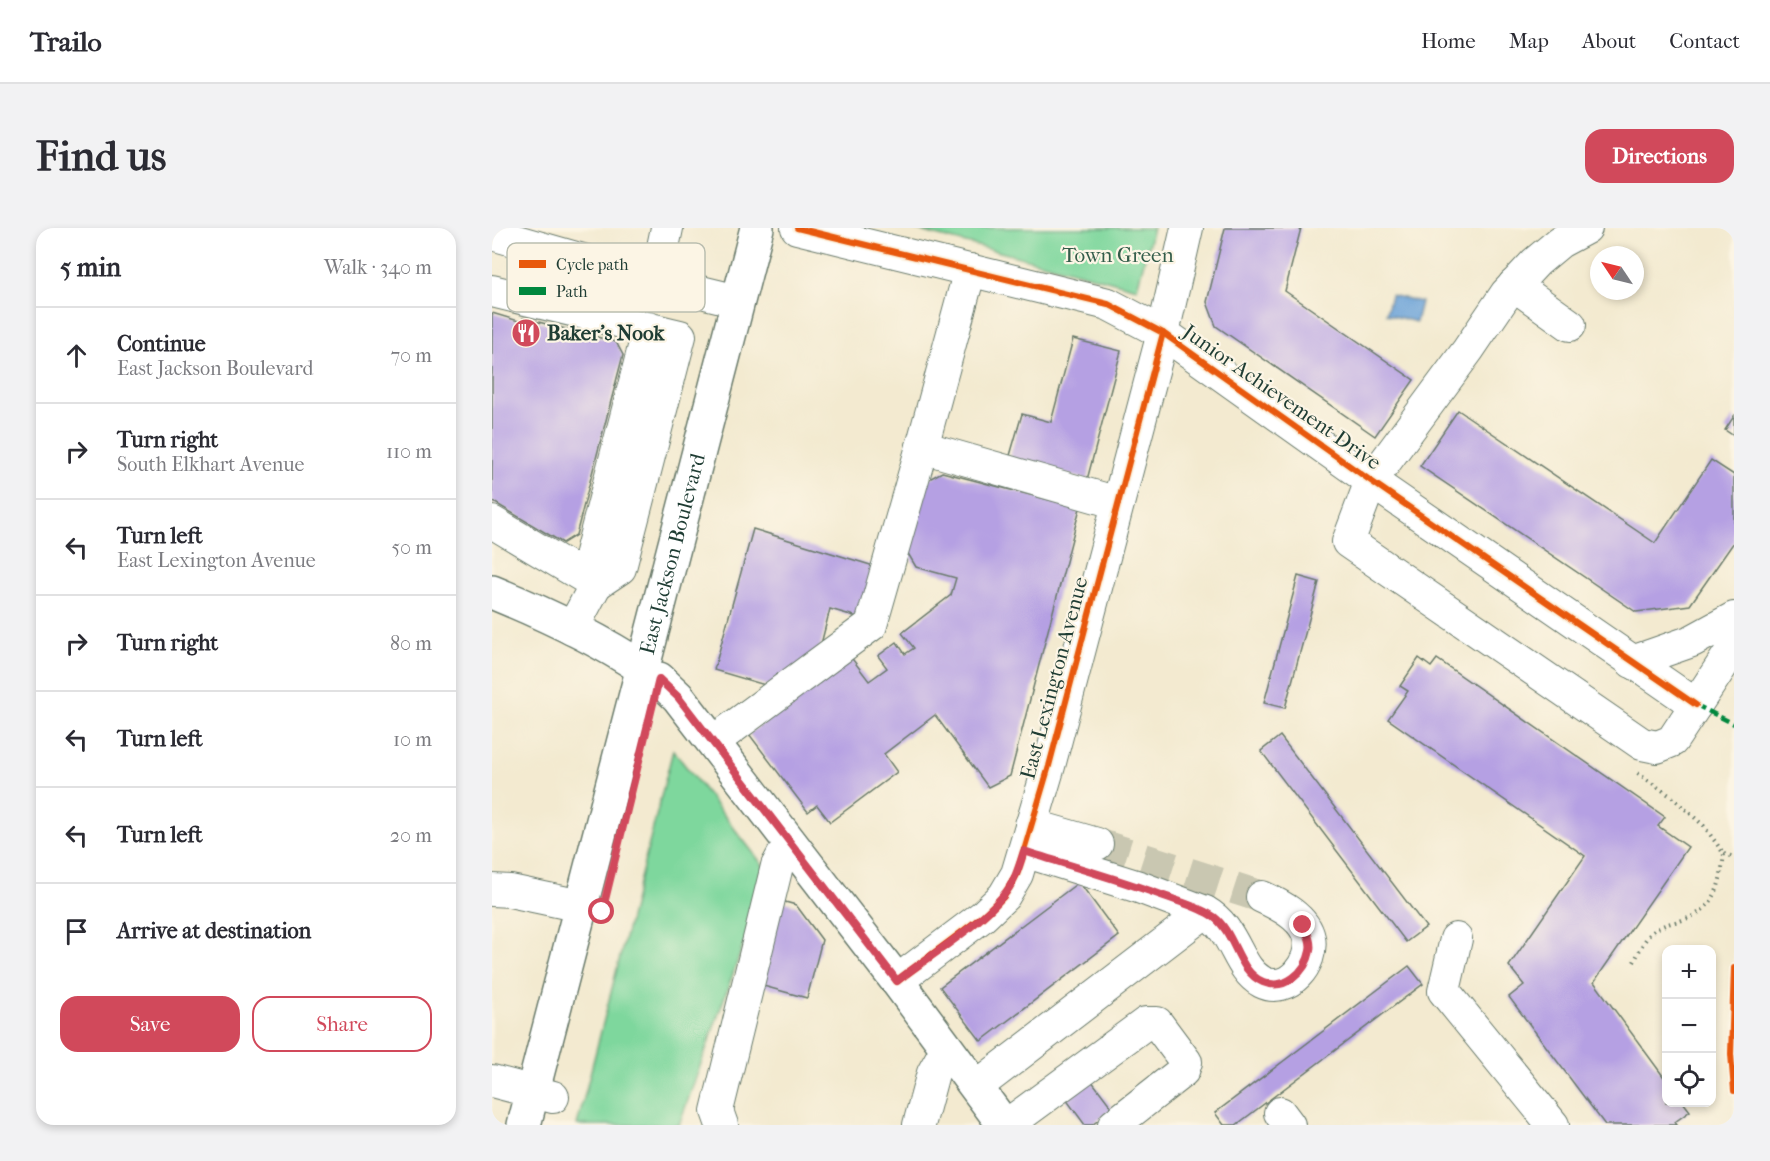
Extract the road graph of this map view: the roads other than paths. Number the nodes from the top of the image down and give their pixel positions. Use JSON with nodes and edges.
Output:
{"nodes":[{"id":1,"x":667,"y":228,"type":"edge"},
{"id":2,"x":757,"y":228,"type":"edge"},
{"id":3,"x":779,"y":228,"type":"edge"},
{"id":4,"x":797,"y":228,"type":"edge"},
{"id":5,"x":1187,"y":228,"type":"edge"},
{"id":6,"x":1568,"y":233,"type":"edge"},
{"id":7,"x":492,"y":234,"type":"edge"},
{"id":8,"x":524,"y":243,"type":"edge"},
{"id":9,"x":666,"y":243,"type":"edge"},
{"id":10,"x":970,"y":270,"type":"junction"},
{"id":11,"x":1514,"y":285,"type":"junction"},
{"id":12,"x":492,"y":291,"type":"edge"},
{"id":13,"x":705,"y":293,"type":"edge"},
{"id":14,"x":507,"y":294,"type":"edge"},
{"id":15,"x":738,"y":301,"type":"junction"},
{"id":16,"x":582,"y":312,"type":"edge"},
{"id":17,"x":658,"y":312,"type":"edge"},
{"id":18,"x":1570,"y":325,"type":"dead end"},
{"id":19,"x":655,"y":329,"type":"junction"},
{"id":20,"x":1163,"y":333,"type":"junction"},
{"id":21,"x":922,"y":447,"type":"junction"},
{"id":22,"x":1371,"y":481,"type":"junction"},
{"id":23,"x":1118,"y":503,"type":"junction"},
{"id":24,"x":492,"y":522,"type":"edge"},
{"id":25,"x":492,"y":571,"type":"edge"},
{"id":26,"x":596,"y":584,"type":"junction"},
{"id":27,"x":492,"y":592,"type":"edge"},
{"id":28,"x":536,"y":610,"type":"junction"},
{"id":29,"x":1734,"y":620,"type":"edge"},
{"id":30,"x":572,"y":628,"type":"junction"},
{"id":31,"x":1632,"y":662,"type":"junction"},
{"id":32,"x":650,"y":673,"type":"junction"},
{"id":33,"x":1696,"y":705,"type":"junction"},
{"id":34,"x":713,"y":742,"type":"junction"},
{"id":35,"x":1028,"y":838,"type":"junction"},
{"id":36,"x":790,"y":842,"type":"junction"},
{"id":37,"x":1097,"y":844,"type":"tunnel mouth"},
{"id":38,"x":492,"y":890,"type":"edge"},
{"id":39,"x":1262,"y":897,"type":"tunnel mouth"},
{"id":40,"x":581,"y":906,"type":"junction"},
{"id":41,"x":1205,"y":912,"type":"junction"},
{"id":42,"x":1456,"y":939,"type":"dead end"},
{"id":43,"x":897,"y":981,"type":"junction"},
{"id":44,"x":947,"y":1048,"type":"junction"},
{"id":45,"x":492,"y":1081,"type":"edge"},
{"id":46,"x":976,"y":1087,"type":"junction"},
{"id":47,"x":544,"y":1105,"type":"edge"},
{"id":48,"x":524,"y":1125,"type":"edge"},
{"id":49,"x":723,"y":1125,"type":"edge"},
{"id":50,"x":919,"y":1125,"type":"edge"},
{"id":51,"x":1006,"y":1125,"type":"edge"},
{"id":52,"x":1114,"y":1125,"type":"edge"},
{"id":53,"x":1553,"y":1125,"type":"edge"}],
"edges":[{"from":1,"to":9,"type":"street"},
{"from":2,"to":15,"type":"main road","name":"East Jackson Boulevard"},
{"from":3,"to":32,"type":"main road","name":"East Jackson Boulevard"},
{"from":4,"to":10,"type":"street","name":"Junior Achievement Drive"},
{"from":5,"to":20,"type":"street","name":"East Lexington Avenue"},
{"from":6,"to":11,"type":"street"},
{"from":7,"to":8,"type":"street"},
{"from":10,"to":20,"type":"street","name":"Junior Achievement Drive"},
{"from":10,"to":21,"type":"street"},
{"from":11,"to":18,"type":"street"},
{"from":11,"to":22,"type":"street"},
{"from":12,"to":14,"type":"street"},
{"from":13,"to":15,"type":"street"},
{"from":15,"to":32,"type":"main road","name":"East Jackson Boulevard"},
{"from":16,"to":19,"type":"street"},
{"from":17,"to":19,"type":"street"},
{"from":19,"to":26,"type":"street"},
{"from":20,"to":22,"type":"street","name":"Junior Achievement Drive"},
{"from":20,"to":23,"type":"street","name":"East Lexington Avenue"},
{"from":21,"to":23,"type":"street"},
{"from":21,"to":34,"type":"street"},
{"from":22,"to":31,"type":"street","name":"Junior Achievement Drive"},
{"from":22,"to":33,"type":"street"},
{"from":23,"to":35,"type":"street","name":"East Lexington Avenue"},
{"from":24,"to":26,"type":"street"},
{"from":25,"to":28,"type":"main road"},
{"from":26,"to":30,"type":"street"},
{"from":27,"to":28,"type":"main road"},
{"from":28,"to":30,"type":"main road"},
{"from":29,"to":31,"type":"street"},
{"from":29,"to":33,"type":"street"},
{"from":30,"to":32,"type":"main road"},
{"from":31,"to":33,"type":"street","name":"Junior Achievement Drive"},
{"from":32,"to":34,"type":"main road"},
{"from":32,"to":40,"type":"main road","name":"East Jackson Boulevard"},
{"from":32,"to":47,"type":"main road","name":"East Jackson Boulevard"},
{"from":34,"to":36,"type":"main road"},
{"from":35,"to":37,"type":"street"},
{"from":35,"to":41,"type":"street"},
{"from":35,"to":43,"type":"street","name":"East Lexington Avenue"},
{"from":36,"to":43,"type":"main road"},
{"from":36,"to":49,"type":"street"},
{"from":38,"to":40,"type":"street"},
{"from":39,"to":41,"type":"street"},
{"from":40,"to":47,"type":"main road","name":"East Jackson Boulevard"},
{"from":41,"to":46,"type":"street"},
{"from":42,"to":53,"type":"street"},
{"from":43,"to":44,"type":"main road"},
{"from":44,"to":46,"type":"main road"},
{"from":44,"to":50,"type":"street"},
{"from":45,"to":47,"type":"street"},
{"from":46,"to":51,"type":"main road"},
{"from":47,"to":48,"type":"main road","name":"East Jackson Boulevard"},
{"from":51,"to":52,"type":"street"}]}
